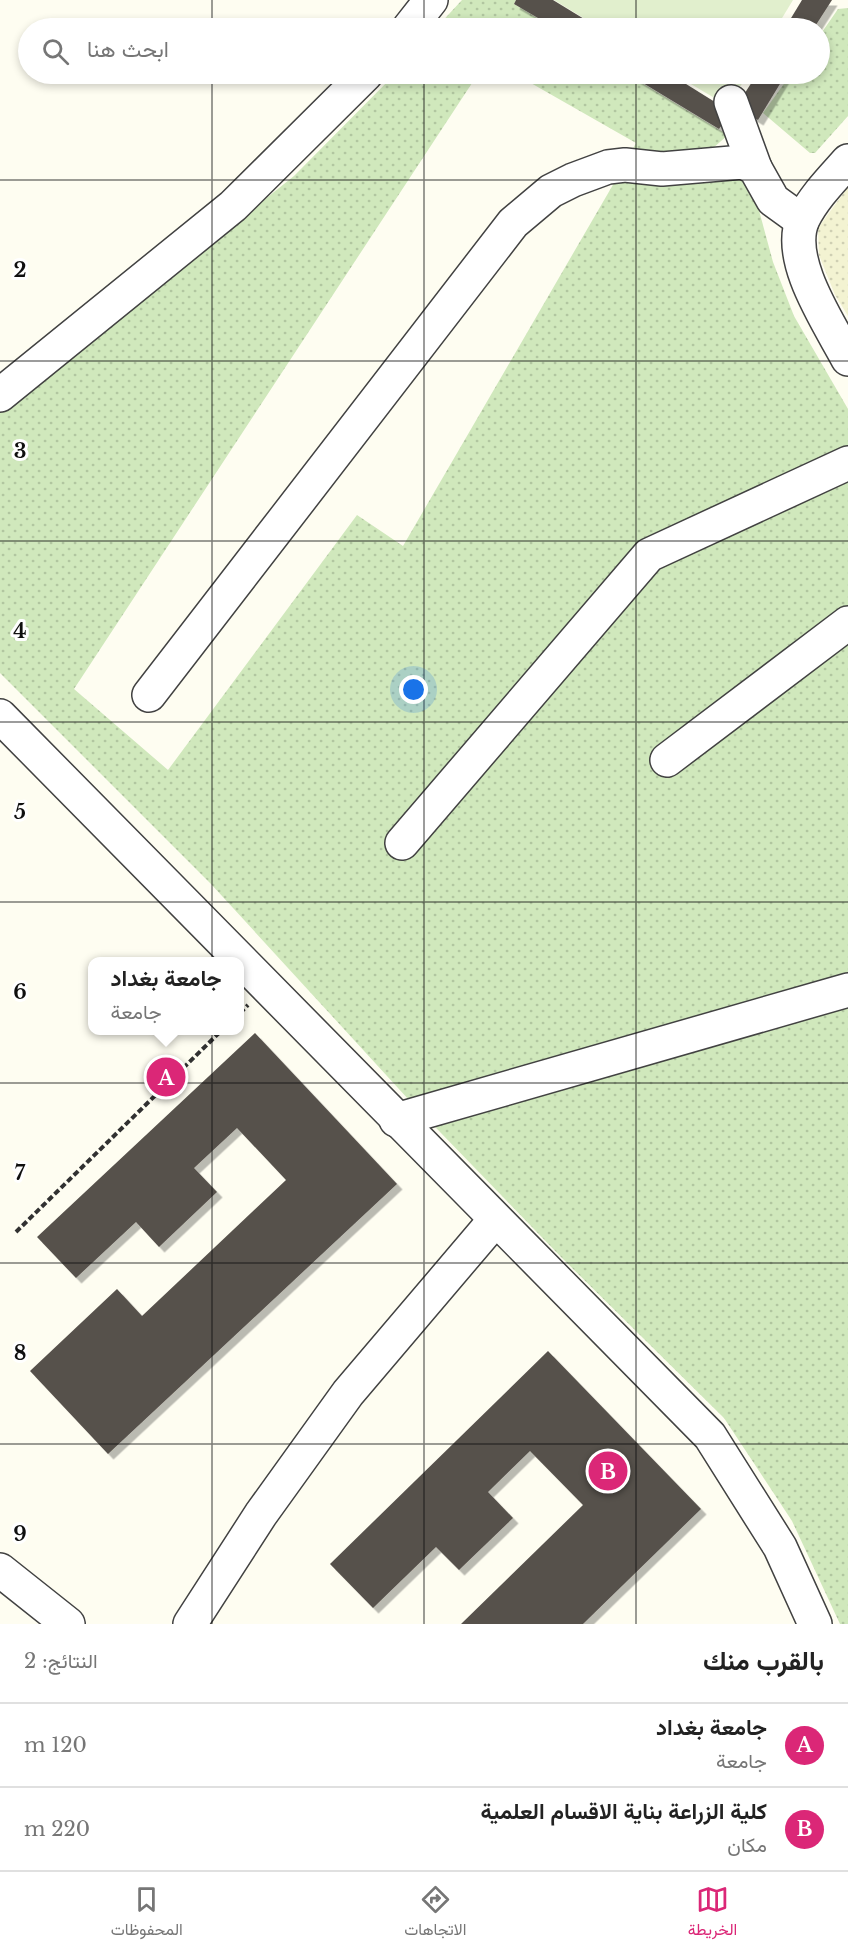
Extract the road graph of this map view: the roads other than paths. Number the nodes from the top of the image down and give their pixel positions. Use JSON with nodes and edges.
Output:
{"nodes":[{"id":1,"x":431,"y":0,"type":"edge"},
{"id":2,"x":416,"y":18,"type":"edge"},
{"id":3,"x":356,"y":84,"type":"edge"},
{"id":4,"x":730,"y":102,"type":"dead end"},
{"id":5,"x":848,"y":161,"type":"edge"},
{"id":6,"x":755,"y":168,"type":"junction"},
{"id":7,"x":802,"y":221,"type":"junction"},
{"id":8,"x":848,"y":358,"type":"edge"},
{"id":9,"x":0,"y":395,"type":"edge"},
{"id":10,"x":848,"y":463,"type":"edge"},
{"id":11,"x":848,"y":623,"type":"edge"},
{"id":12,"x":149,"y":694,"type":"dead end"},
{"id":13,"x":0,"y":716,"type":"edge"},
{"id":14,"x":667,"y":760,"type":"dead end"},
{"id":15,"x":402,"y":843,"type":"dead end"},
{"id":16,"x":239,"y":957,"type":"edge"},
{"id":17,"x":244,"y":962,"type":"edge"},
{"id":18,"x":848,"y":990,"type":"edge"},
{"id":19,"x":396,"y":1120,"type":"junction"},
{"id":20,"x":495,"y":1220,"type":"junction"},
{"id":21,"x":0,"y":1570,"type":"edge"},
{"id":22,"x":68,"y":1624,"type":"edge"},
{"id":23,"x":190,"y":1624,"type":"edge"},
{"id":24,"x":815,"y":1624,"type":"edge"}],
"edges":[{"from":1,"to":2,"type":"street"},
{"from":3,"to":9,"type":"street"},
{"from":4,"to":6,"type":"street"},
{"from":5,"to":7,"type":"street"},
{"from":6,"to":7,"type":"street"},
{"from":6,"to":12,"type":"street"},
{"from":7,"to":8,"type":"street"},
{"from":10,"to":15,"type":"street"},
{"from":11,"to":14,"type":"street"},
{"from":13,"to":16,"type":"street"},
{"from":17,"to":19,"type":"street"},
{"from":18,"to":19,"type":"street"},
{"from":19,"to":20,"type":"street"},
{"from":20,"to":23,"type":"street"},
{"from":20,"to":24,"type":"street"},
{"from":21,"to":22,"type":"street"}]}
